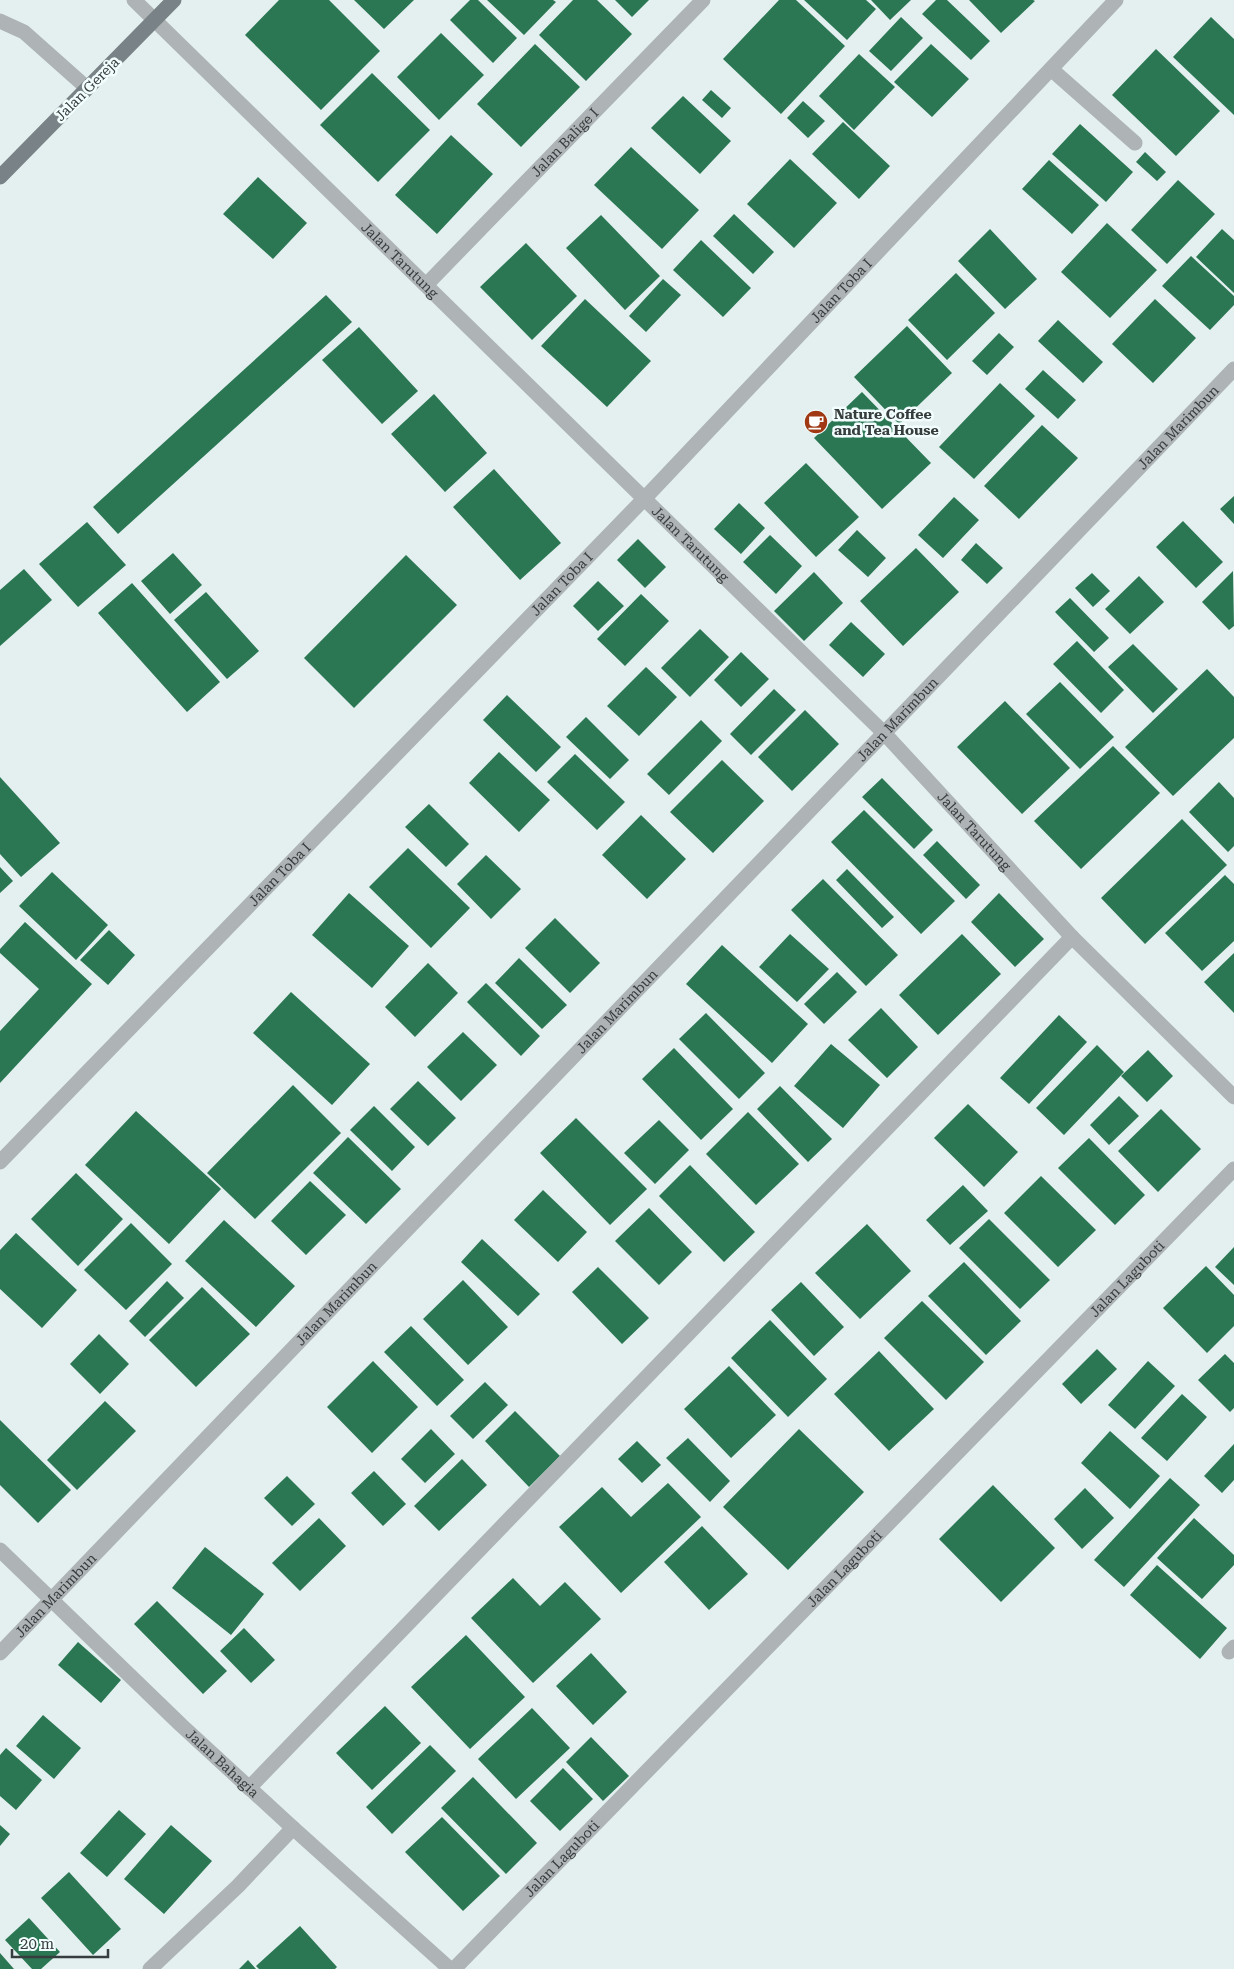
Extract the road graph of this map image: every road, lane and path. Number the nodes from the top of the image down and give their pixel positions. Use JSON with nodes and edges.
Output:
{"nodes":[{"id":1,"x":134,"y":0,"type":"edge"},
{"id":2,"x":174,"y":0,"type":"edge"},
{"id":3,"x":703,"y":0,"type":"edge"},
{"id":4,"x":1116,"y":0,"type":"edge"},
{"id":5,"x":155,"y":20,"type":"junction"},
{"id":6,"x":0,"y":22,"type":"edge"},
{"id":7,"x":1051,"y":69,"type":"junction"},
{"id":8,"x":87,"y":88,"type":"junction"},
{"id":9,"x":1135,"y":143,"type":"dead end"},
{"id":10,"x":0,"y":177,"type":"edge"},
{"id":11,"x":426,"y":285,"type":"junction"},
{"id":12,"x":1234,"y":370,"type":"edge"},
{"id":13,"x":644,"y":499,"type":"junction"},
{"id":14,"x":885,"y":734,"type":"junction"},
{"id":15,"x":1072,"y":937,"type":"junction"},
{"id":16,"x":1234,"y":1097,"type":"edge"},
{"id":17,"x":0,"y":1162,"type":"edge"},
{"id":18,"x":1234,"y":1169,"type":"edge"},
{"id":19,"x":0,"y":1550,"type":"edge"},
{"id":20,"x":52,"y":1599,"type":"junction"},
{"id":21,"x":0,"y":1653,"type":"edge"},
{"id":22,"x":249,"y":1788,"type":"junction"},
{"id":23,"x":293,"y":1828,"type":"junction"},
{"id":24,"x":150,"y":1969,"type":"edge"},
{"id":25,"x":452,"y":1969,"type":"edge"}],
"edges":[{"from":1,"to":5,"type":"street","name":"Jalan Tarutung"},
{"from":2,"to":5,"type":"main road","name":"Jalan Gereja"},
{"from":3,"to":11,"type":"street","name":"Jalan Balige I"},
{"from":4,"to":7,"type":"street","name":"Jalan Toba I"},
{"from":5,"to":8,"type":"main road","name":"Jalan Gereja"},
{"from":5,"to":11,"type":"street","name":"Jalan Tarutung"},
{"from":6,"to":8,"type":"street"},
{"from":7,"to":9,"type":"street"},
{"from":7,"to":13,"type":"street","name":"Jalan Toba I"},
{"from":8,"to":10,"type":"main road","name":"Jalan Gereja"},
{"from":11,"to":13,"type":"street","name":"Jalan Tarutung"},
{"from":12,"to":14,"type":"street","name":"Jalan Marimbun"},
{"from":13,"to":14,"type":"street","name":"Jalan Tarutung"},
{"from":13,"to":17,"type":"street","name":"Jalan Toba I"},
{"from":14,"to":15,"type":"street","name":"Jalan Tarutung"},
{"from":14,"to":20,"type":"street","name":"Jalan Marimbun"},
{"from":15,"to":16,"type":"street","name":"Jalan Tarutung"},
{"from":15,"to":22,"type":"street"},
{"from":18,"to":25,"type":"street","name":"Jalan Laguboti"},
{"from":19,"to":20,"type":"street","name":"Jalan Bahagia"},
{"from":20,"to":21,"type":"street","name":"Jalan Marimbun"},
{"from":20,"to":22,"type":"street","name":"Jalan Bahagia"},
{"from":22,"to":23,"type":"street","name":"Jalan Bahagia"},
{"from":23,"to":24,"type":"street"},
{"from":23,"to":25,"type":"street","name":"Jalan Bahagia"}]}
